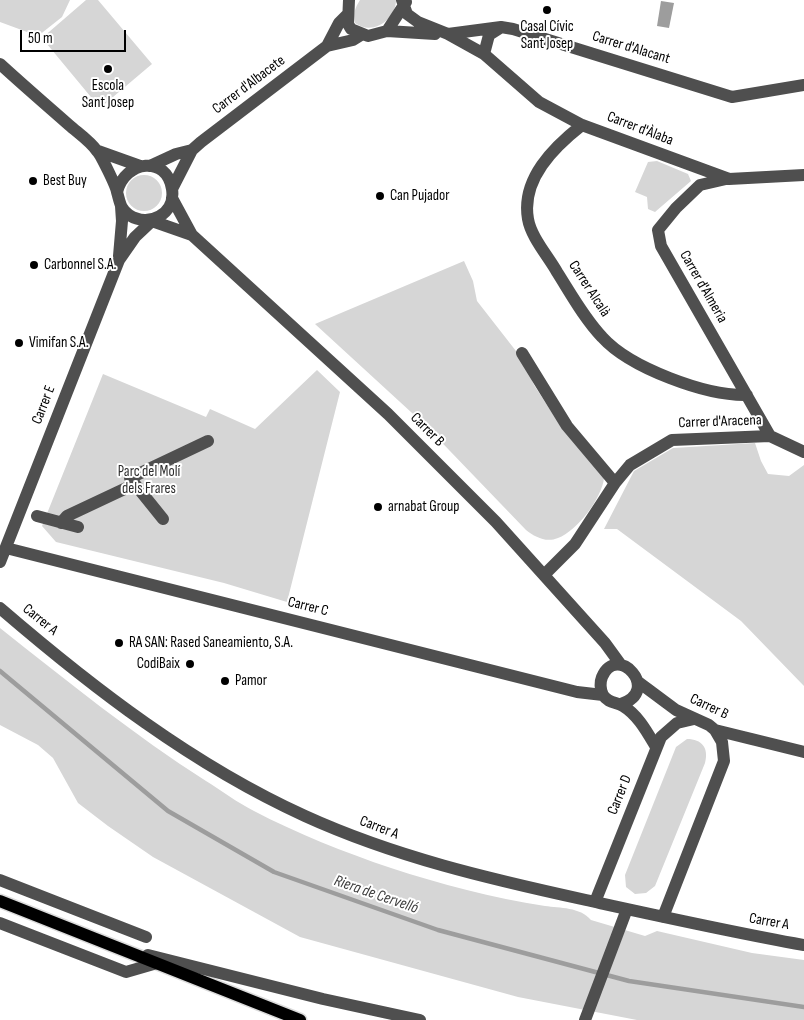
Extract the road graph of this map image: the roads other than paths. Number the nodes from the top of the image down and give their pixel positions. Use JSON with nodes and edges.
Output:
{"nodes":[{"id":1,"x":349,"y":0,"type":"edge"},
{"id":2,"x":406,"y":2,"type":"edge"},
{"id":3,"x":347,"y":15,"type":"junction"},
{"id":4,"x":501,"y":27,"type":"junction"},
{"id":5,"x":387,"y":31,"type":"junction"},
{"id":6,"x":448,"y":34,"type":"junction"},
{"id":7,"x":361,"y":35,"type":"junction"},
{"id":8,"x":327,"y":46,"type":"junction"},
{"id":9,"x":484,"y":54,"type":"junction"},
{"id":10,"x":0,"y":64,"type":"edge"},
{"id":11,"x":804,"y":85,"type":"edge"},
{"id":12,"x":582,"y":125,"type":"junction"},
{"id":13,"x":192,"y":150,"type":"junction"},
{"id":14,"x":98,"y":151,"type":"junction"},
{"id":15,"x":145,"y":166,"type":"junction"},
{"id":16,"x":699,"y":170,"type":"junction"},
{"id":17,"x":804,"y":175,"type":"edge"},
{"id":18,"x":728,"y":179,"type":"junction"},
{"id":19,"x":700,"y":185,"type":"junction"},
{"id":20,"x":117,"y":192,"type":"junction"},
{"id":21,"x":172,"y":193,"type":"junction"},
{"id":22,"x":121,"y":206,"type":"junction"},
{"id":23,"x":152,"y":221,"type":"junction"},
{"id":24,"x":192,"y":235,"type":"junction"},
{"id":25,"x":119,"y":260,"type":"junction"},
{"id":26,"x":522,"y":353,"type":"dead end"},
{"id":27,"x":747,"y":395,"type":"junction"},
{"id":28,"x":770,"y":436,"type":"junction"},
{"id":29,"x":208,"y":441,"type":"dead end"},
{"id":30,"x":804,"y":452,"type":"edge"},
{"id":31,"x":615,"y":483,"type":"junction"},
{"id":32,"x":135,"y":484,"type":"junction"},
{"id":33,"x":37,"y":516,"type":"dead end"},
{"id":34,"x":163,"y":519,"type":"dead end"},
{"id":35,"x":61,"y":523,"type":"junction"},
{"id":36,"x":78,"y":527,"type":"dead end"},
{"id":37,"x":6,"y":548,"type":"junction"},
{"id":38,"x":0,"y":562,"type":"edge"},
{"id":39,"x":544,"y":575,"type":"junction"},
{"id":40,"x":0,"y":608,"type":"edge"},
{"id":41,"x":621,"y":664,"type":"junction"},
{"id":42,"x":638,"y":681,"type":"junction"},
{"id":43,"x":603,"y":694,"type":"junction"},
{"id":44,"x":621,"y":704,"type":"junction"},
{"id":45,"x":694,"y":719,"type":"junction"},
{"id":46,"x":715,"y":730,"type":"junction"},
{"id":47,"x":656,"y":747,"type":"junction"},
{"id":48,"x":804,"y":752,"type":"edge"},
{"id":49,"x":0,"y":880,"type":"edge"},
{"id":50,"x":0,"y":901,"type":"edge"},
{"id":51,"x":595,"y":902,"type":"junction"},
{"id":52,"x":627,"y":909,"type":"junction"},
{"id":53,"x":663,"y":917,"type":"junction"},
{"id":54,"x":0,"y":923,"type":"edge"},
{"id":55,"x":146,"y":937,"type":"dead end"},
{"id":56,"x":804,"y":945,"type":"edge"},
{"id":57,"x":114,"y":947,"type":"junction"},
{"id":58,"x":157,"y":963,"type":"junction"},
{"id":59,"x":300,"y":1020,"type":"edge"},
{"id":60,"x":420,"y":1020,"type":"edge"},
{"id":61,"x":585,"y":1020,"type":"edge"}],
"edges":[{"from":1,"to":3,"type":"street","name":"Carrer d'Albacete"},
{"from":2,"to":5,"type":"street"},
{"from":2,"to":6,"type":"street"},
{"from":3,"to":7,"type":"street"},
{"from":3,"to":8,"type":"street","name":"Carrer d'Albacete"},
{"from":4,"to":6,"type":"street","name":"Carrer d'Alacant"},
{"from":4,"to":9,"type":"street"},
{"from":4,"to":11,"type":"street","name":"Carrer d'Alacant"},
{"from":5,"to":6,"type":"street","name":"Carrer d'Albacete"},
{"from":5,"to":7,"type":"street","name":"Carrer d'Albacete"},
{"from":6,"to":9,"type":"street","name":"Carrer d'Àlaba"},
{"from":7,"to":8,"type":"street","name":"Carrer d'Albacete"},
{"from":8,"to":13,"type":"street","name":"Carrer d'Albacete"},
{"from":9,"to":12,"type":"street","name":"Carrer d'Àlaba"},
{"from":10,"to":14,"type":"street"},
{"from":12,"to":16,"type":"street","name":"Carrer d'Àlaba"},
{"from":12,"to":27,"type":"street","name":"Carrer Alcalà"},
{"from":13,"to":15,"type":"street","name":"Carrer d'Albacete"},
{"from":13,"to":21,"type":"street","name":"Carrer d'Albacete"},
{"from":14,"to":15,"type":"street"},
{"from":14,"to":20,"type":"street"},
{"from":15,"to":20,"type":"street"},
{"from":15,"to":21,"type":"street"},
{"from":16,"to":18,"type":"street","name":"Carrer d'Àlaba"},
{"from":16,"to":19,"type":"street"},
{"from":17,"to":18,"type":"street","name":"Carrer d'Àlaba"},
{"from":18,"to":19,"type":"street"},
{"from":19,"to":27,"type":"street","name":"Carrer d'Almeria"},
{"from":20,"to":22,"type":"street"},
{"from":21,"to":23,"type":"street"},
{"from":21,"to":24,"type":"street","name":"Carrer B"},
{"from":22,"to":23,"type":"street"},
{"from":22,"to":25,"type":"street","name":"Carrer E"},
{"from":23,"to":24,"type":"street","name":"Carrer B"},
{"from":23,"to":25,"type":"street","name":"Carrer E"},
{"from":24,"to":39,"type":"street","name":"Carrer B"},
{"from":25,"to":37,"type":"street","name":"Carrer E"},
{"from":26,"to":31,"type":"street"},
{"from":27,"to":28,"type":"street","name":"Carrer d'Almeria"},
{"from":28,"to":30,"type":"street","name":"Carrer d'Aracena"},
{"from":28,"to":31,"type":"street","name":"Carrer d'Aracena"},
{"from":29,"to":32,"type":"street"},
{"from":31,"to":39,"type":"street","name":"Carrer d'Aracena"},
{"from":32,"to":34,"type":"street"},
{"from":32,"to":35,"type":"street"},
{"from":33,"to":35,"type":"street"},
{"from":35,"to":36,"type":"street"},
{"from":37,"to":38,"type":"street","name":"Carrer E"},
{"from":37,"to":43,"type":"street","name":"Carrer C"},
{"from":39,"to":41,"type":"street","name":"Carrer B"},
{"from":40,"to":51,"type":"street","name":"Carrer A"},
{"from":41,"to":42,"type":"street","name":"Carrer B"},
{"from":41,"to":43,"type":"street"},
{"from":42,"to":44,"type":"street"},
{"from":42,"to":45,"type":"street","name":"Carrer B"},
{"from":43,"to":44,"type":"street"},
{"from":44,"to":47,"type":"street"},
{"from":45,"to":46,"type":"street","name":"Carrer B"},
{"from":45,"to":47,"type":"street","name":"Carrer D"},
{"from":46,"to":48,"type":"street","name":"Carrer B"},
{"from":46,"to":53,"type":"street"},
{"from":47,"to":51,"type":"street","name":"Carrer D"},
{"from":49,"to":55,"type":"street"},
{"from":50,"to":57,"type":"main road"},
{"from":51,"to":52,"type":"street","name":"Carrer A"},
{"from":52,"to":53,"type":"street","name":"Carrer A"},
{"from":52,"to":61,"type":"street"},
{"from":53,"to":56,"type":"street","name":"Carrer A"},
{"from":54,"to":58,"type":"street"},
{"from":57,"to":58,"type":"main road"},
{"from":57,"to":60,"type":"street"},
{"from":58,"to":59,"type":"main road"}]}
